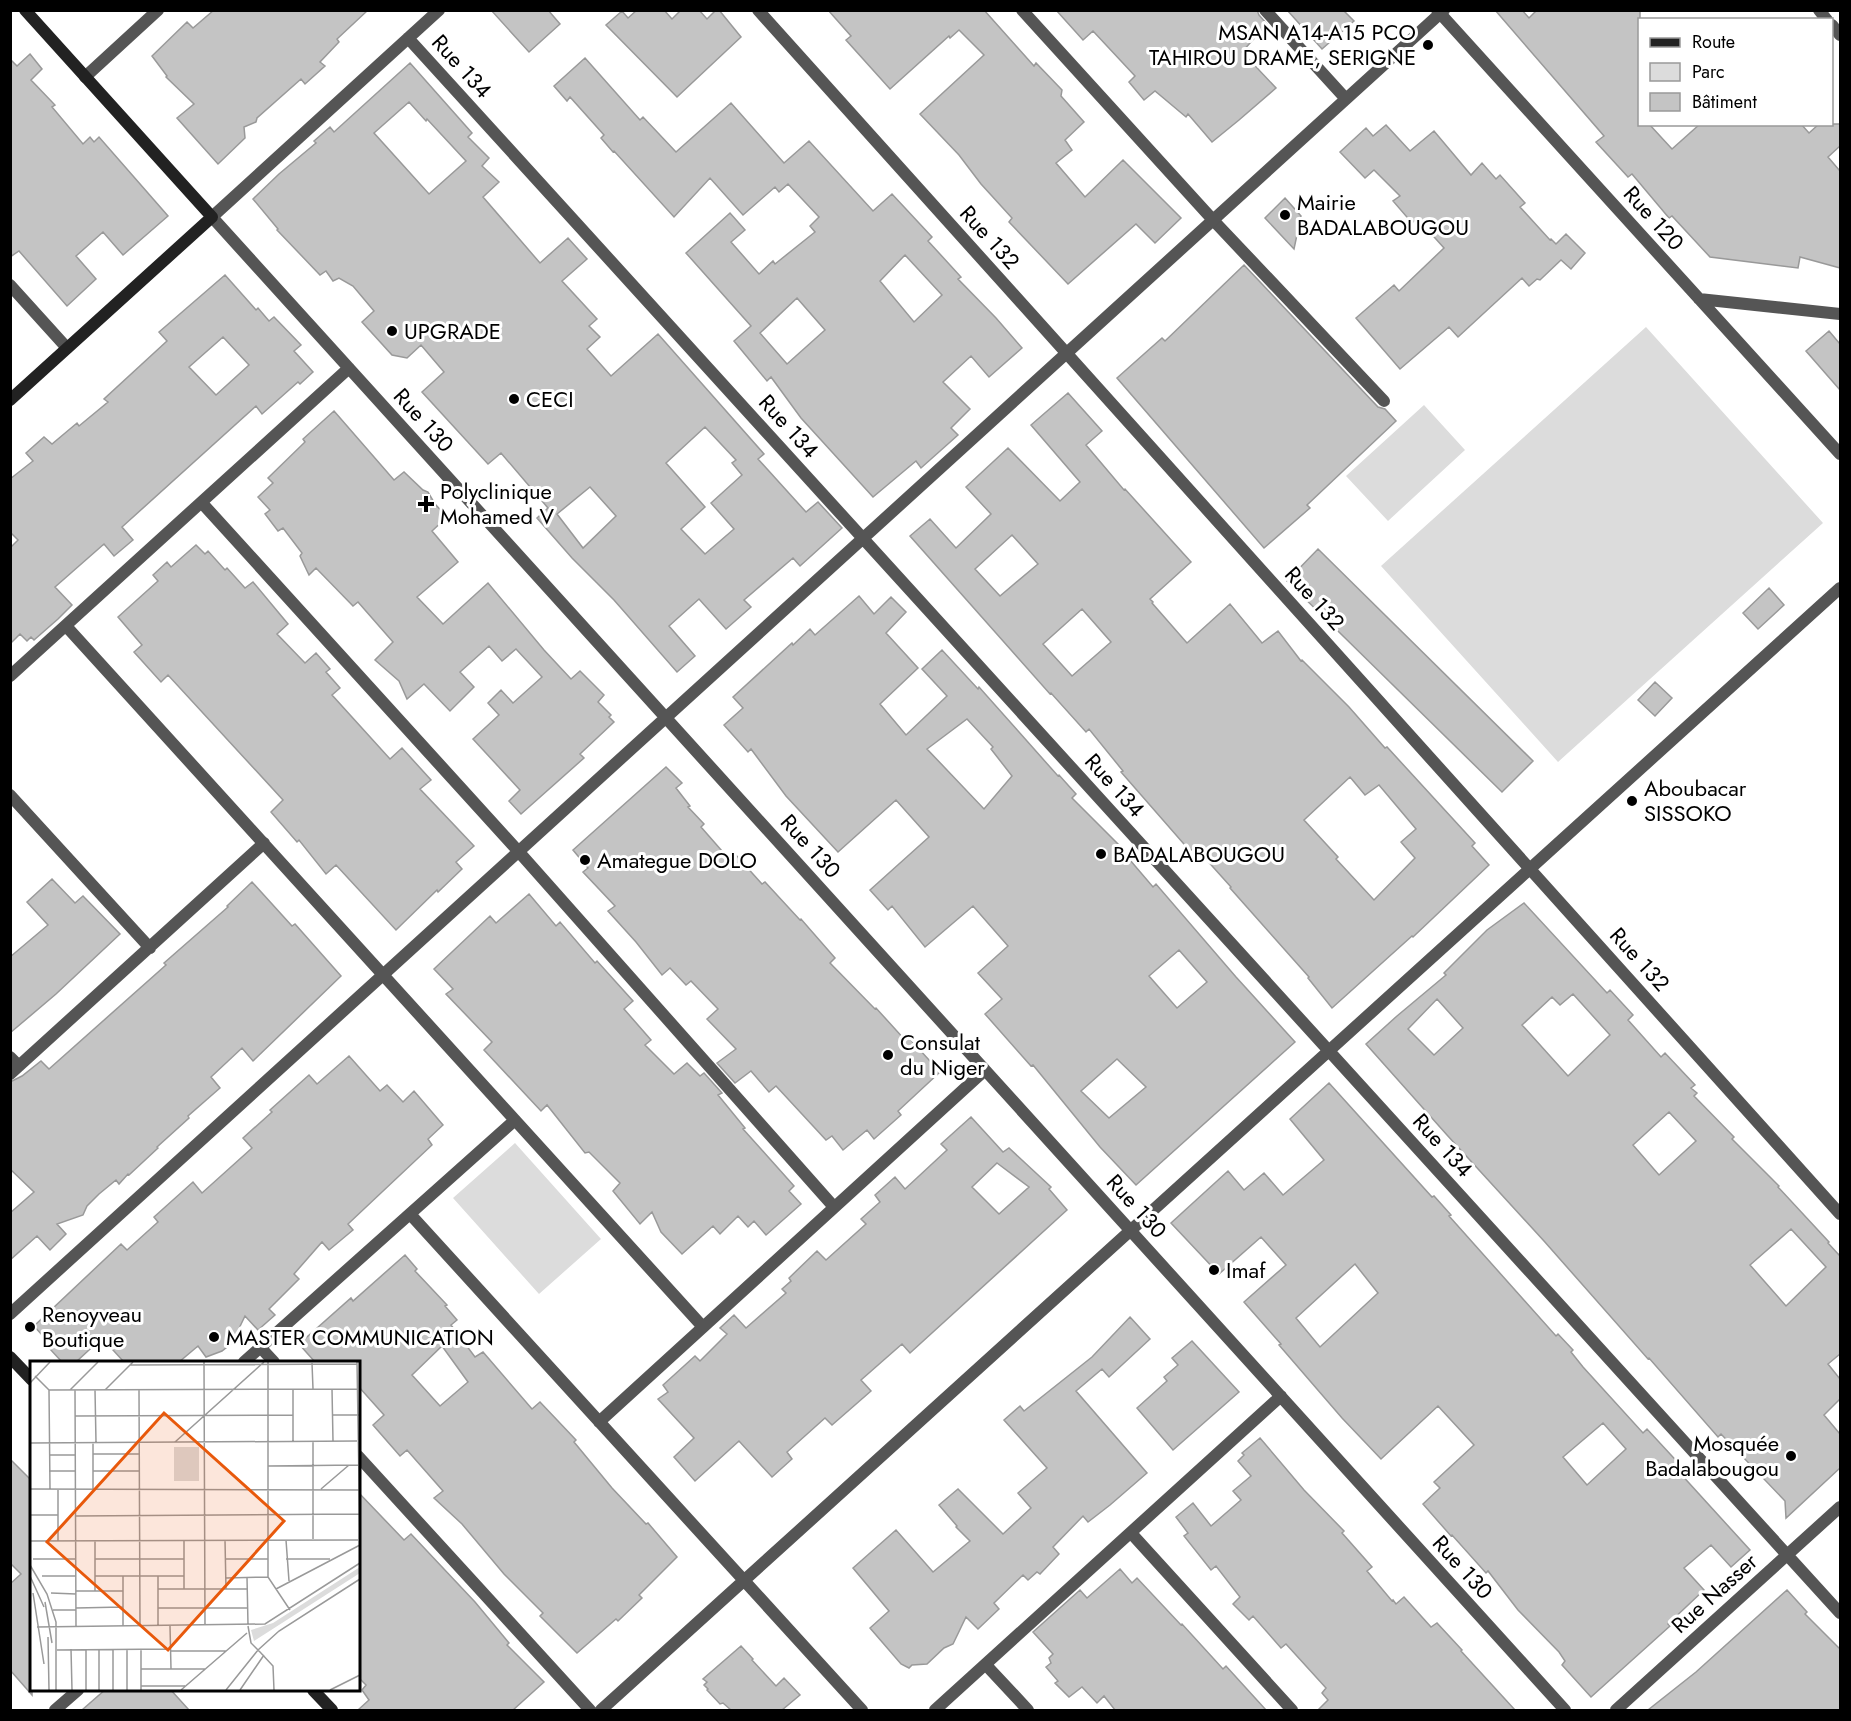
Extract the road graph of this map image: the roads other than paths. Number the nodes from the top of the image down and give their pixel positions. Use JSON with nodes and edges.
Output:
{"nodes":[{"id":1,"x":25,"y":10,"type":"edge"},
{"id":2,"x":158,"y":10,"type":"edge"},
{"id":3,"x":439,"y":10,"type":"edge"},
{"id":4,"x":759,"y":10,"type":"edge"},
{"id":5,"x":1022,"y":10,"type":"edge"},
{"id":6,"x":1266,"y":10,"type":"edge"},
{"id":7,"x":1440,"y":12,"type":"edge"},
{"id":8,"x":408,"y":38,"type":"junction"},
{"id":9,"x":85,"y":77,"type":"junction"},
{"id":10,"x":1346,"y":99,"type":"junction"},
{"id":11,"x":212,"y":216,"type":"junction"},
{"id":12,"x":1213,"y":220,"type":"junction"},
{"id":13,"x":10,"y":285,"type":"edge"},
{"id":14,"x":1699,"y":299,"type":"junction"},
{"id":15,"x":1840,"y":314,"type":"edge"},
{"id":16,"x":68,"y":348,"type":"junction"},
{"id":17,"x":1067,"y":353,"type":"junction"},
{"id":18,"x":349,"y":368,"type":"junction"},
{"id":19,"x":10,"y":400,"type":"edge"},
{"id":20,"x":1384,"y":401,"type":"dead end"},
{"id":21,"x":1840,"y":454,"type":"edge"},
{"id":22,"x":202,"y":502,"type":"junction"},
{"id":23,"x":863,"y":539,"type":"junction"},
{"id":24,"x":1840,"y":588,"type":"edge"},
{"id":25,"x":66,"y":626,"type":"junction"},
{"id":26,"x":10,"y":676,"type":"edge"},
{"id":27,"x":666,"y":718,"type":"junction"},
{"id":28,"x":10,"y":795,"type":"edge"},
{"id":29,"x":264,"y":843,"type":"junction"},
{"id":30,"x":519,"y":852,"type":"junction"},
{"id":31,"x":1530,"y":869,"type":"junction"},
{"id":32,"x":150,"y":948,"type":"junction"},
{"id":33,"x":383,"y":975,"type":"junction"},
{"id":34,"x":1329,"y":1051,"type":"junction"},
{"id":35,"x":13,"y":1066,"type":"edge"},
{"id":36,"x":985,"y":1070,"type":"junction"},
{"id":37,"x":515,"y":1120,"type":"junction"},
{"id":38,"x":834,"y":1207,"type":"junction"},
{"id":39,"x":410,"y":1214,"type":"junction"},
{"id":40,"x":1840,"y":1214,"type":"edge"},
{"id":41,"x":1131,"y":1231,"type":"junction"},
{"id":42,"x":10,"y":1314,"type":"edge"},
{"id":43,"x":703,"y":1327,"type":"junction"},
{"id":44,"x":261,"y":1348,"type":"junction"},
{"id":45,"x":10,"y":1357,"type":"edge"},
{"id":46,"x":245,"y":1361,"type":"edge"},
{"id":47,"x":273,"y":1361,"type":"edge"},
{"id":48,"x":30,"y":1378,"type":"edge"},
{"id":49,"x":1281,"y":1396,"type":"junction"},
{"id":50,"x":599,"y":1422,"type":"junction"},
{"id":51,"x":360,"y":1458,"type":"edge"},
{"id":52,"x":1840,"y":1507,"type":"edge"},
{"id":53,"x":1131,"y":1533,"type":"junction"},
{"id":54,"x":1788,"y":1555,"type":"junction"},
{"id":55,"x":744,"y":1581,"type":"junction"},
{"id":56,"x":1840,"y":1613,"type":"edge"},
{"id":57,"x":986,"y":1665,"type":"junction"},
{"id":58,"x":76,"y":1691,"type":"edge"},
{"id":59,"x":315,"y":1691,"type":"edge"},
{"id":60,"x":55,"y":1710,"type":"edge"},
{"id":61,"x":332,"y":1710,"type":"edge"},
{"id":62,"x":590,"y":1710,"type":"edge"},
{"id":63,"x":601,"y":1710,"type":"edge"},
{"id":64,"x":862,"y":1710,"type":"edge"},
{"id":65,"x":935,"y":1710,"type":"edge"},
{"id":66,"x":1028,"y":1710,"type":"edge"},
{"id":67,"x":1292,"y":1710,"type":"edge"},
{"id":68,"x":1565,"y":1710,"type":"edge"},
{"id":69,"x":1616,"y":1710,"type":"edge"}],
"edges":[{"from":1,"to":9,"type":"street","name":"Rue 130"},
{"from":2,"to":9,"type":"street"},
{"from":3,"to":8,"type":"street"},
{"from":4,"to":17,"type":"street","name":"Rue 132"},
{"from":5,"to":12,"type":"street"},
{"from":6,"to":10,"type":"street"},
{"from":7,"to":10,"type":"street"},
{"from":7,"to":14,"type":"street","name":"Rue 120"},
{"from":8,"to":11,"type":"street"},
{"from":8,"to":23,"type":"street","name":"Rue 134"},
{"from":9,"to":11,"type":"street","name":"Rue 130"},
{"from":10,"to":12,"type":"street"},
{"from":11,"to":16,"type":"street"},
{"from":11,"to":18,"type":"street","name":"Rue 130"},
{"from":12,"to":17,"type":"street"},
{"from":12,"to":20,"type":"street"},
{"from":13,"to":16,"type":"street"},
{"from":14,"to":15,"type":"street"},
{"from":14,"to":21,"type":"street","name":"Rue 120"},
{"from":16,"to":19,"type":"street"},
{"from":17,"to":23,"type":"street"},
{"from":17,"to":31,"type":"street","name":"Rue 132"},
{"from":18,"to":22,"type":"street"},
{"from":18,"to":27,"type":"street","name":"Rue 130"},
{"from":22,"to":25,"type":"street"},
{"from":22,"to":30,"type":"street"},
{"from":23,"to":27,"type":"street"},
{"from":23,"to":34,"type":"street","name":"Rue 134"},
{"from":24,"to":31,"type":"street"},
{"from":25,"to":26,"type":"street"},
{"from":25,"to":29,"type":"street"},
{"from":27,"to":30,"type":"street"},
{"from":27,"to":36,"type":"street","name":"Rue 130"},
{"from":28,"to":32,"type":"street"},
{"from":29,"to":32,"type":"street"},
{"from":29,"to":33,"type":"street"},
{"from":30,"to":33,"type":"street"},
{"from":30,"to":38,"type":"street"},
{"from":31,"to":34,"type":"street"},
{"from":31,"to":40,"type":"street","name":"Rue 132"},
{"from":32,"to":35,"type":"street"},
{"from":33,"to":37,"type":"street"},
{"from":33,"to":42,"type":"street"},
{"from":34,"to":41,"type":"street"},
{"from":34,"to":54,"type":"street","name":"Rue 134"},
{"from":36,"to":38,"type":"street"},
{"from":36,"to":41,"type":"street","name":"Rue 130"},
{"from":37,"to":39,"type":"street"},
{"from":37,"to":43,"type":"street"},
{"from":38,"to":43,"type":"street"},
{"from":39,"to":44,"type":"street"},
{"from":39,"to":50,"type":"street"},
{"from":41,"to":49,"type":"street","name":"Rue 130"},
{"from":41,"to":55,"type":"street"},
{"from":43,"to":50,"type":"street"},
{"from":44,"to":46,"type":"street"},
{"from":44,"to":47,"type":"street"},
{"from":45,"to":48,"type":"street"},
{"from":49,"to":53,"type":"street"},
{"from":49,"to":68,"type":"street","name":"Rue 130"},
{"from":50,"to":55,"type":"street"},
{"from":51,"to":62,"type":"street"},
{"from":52,"to":54,"type":"street","name":"Rue Nasser"},
{"from":53,"to":57,"type":"street"},
{"from":53,"to":67,"type":"street"},
{"from":54,"to":56,"type":"street","name":"Rue 134"},
{"from":54,"to":69,"type":"street","name":"Rue Nasser"},
{"from":55,"to":63,"type":"street"},
{"from":55,"to":64,"type":"street"},
{"from":57,"to":65,"type":"street"},
{"from":57,"to":66,"type":"street"},
{"from":58,"to":60,"type":"street"},
{"from":59,"to":61,"type":"street"}]}
